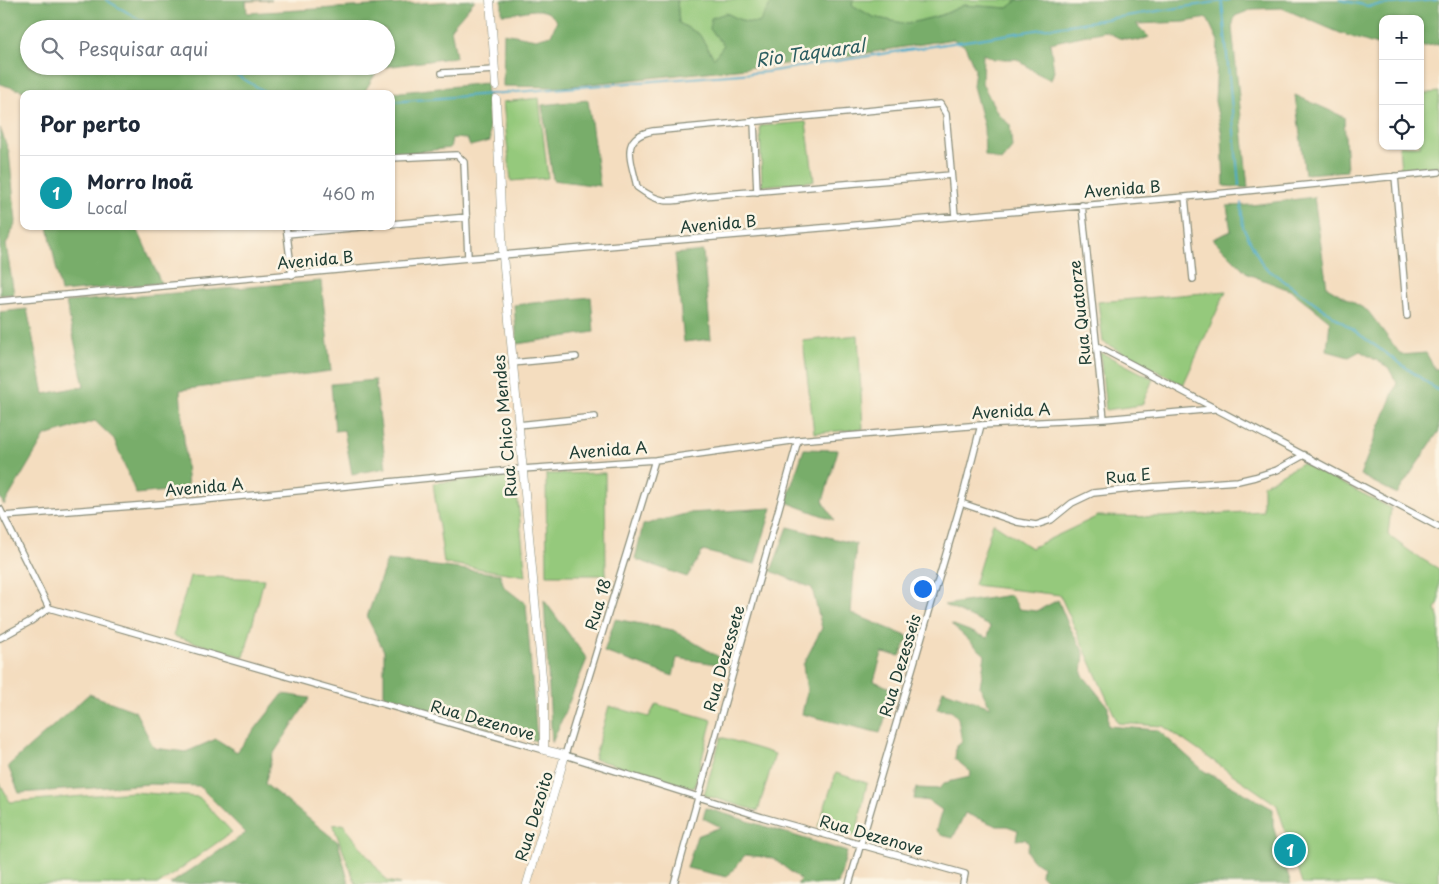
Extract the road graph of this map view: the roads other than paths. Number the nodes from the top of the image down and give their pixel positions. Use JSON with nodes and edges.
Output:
{"nodes":[{"id":1,"x":490,"y":0,"type":"edge"},
{"id":2,"x":495,"y":70,"type":"junction"},
{"id":3,"x":442,"y":73,"type":"dead end"},
{"id":4,"x":496,"y":86,"type":"dead end"},
{"id":5,"x":496,"y":99,"type":"dead end"},
{"id":6,"x":754,"y":121,"type":"junction"},
{"id":7,"x":395,"y":158,"type":"edge"},
{"id":8,"x":1439,"y":172,"type":"edge"},
{"id":9,"x":951,"y":175,"type":"junction"},
{"id":10,"x":1395,"y":176,"type":"junction"},
{"id":11,"x":757,"y":192,"type":"junction"},
{"id":12,"x":1185,"y":197,"type":"junction"},
{"id":13,"x":1082,"y":205,"type":"junction"},
{"id":14,"x":955,"y":216,"type":"junction"},
{"id":15,"x":467,"y":217,"type":"junction"},
{"id":16,"x":395,"y":224,"type":"edge"},
{"id":17,"x":286,"y":230,"type":"edge"},
{"id":18,"x":329,"y":230,"type":"edge"},
{"id":19,"x":286,"y":234,"type":"junction"},
{"id":20,"x":503,"y":256,"type":"junction"},
{"id":21,"x":468,"y":258,"type":"junction"},
{"id":22,"x":292,"y":275,"type":"junction"},
{"id":23,"x":1193,"y":279,"type":"dead end"},
{"id":24,"x":0,"y":301,"type":"edge"},
{"id":25,"x":1407,"y":316,"type":"dead end"},
{"id":26,"x":1096,"y":346,"type":"junction"},
{"id":27,"x":576,"y":357,"type":"dead end"},
{"id":28,"x":512,"y":363,"type":"junction"},
{"id":29,"x":1214,"y":409,"type":"junction"},
{"id":30,"x":595,"y":417,"type":"dead end"},
{"id":31,"x":1104,"y":420,"type":"junction"},
{"id":32,"x":518,"y":425,"type":"junction"},
{"id":33,"x":981,"y":425,"type":"junction"},
{"id":34,"x":798,"y":440,"type":"junction"},
{"id":35,"x":1304,"y":455,"type":"junction"},
{"id":36,"x":655,"y":460,"type":"junction"},
{"id":37,"x":522,"y":469,"type":"junction"},
{"id":38,"x":962,"y":504,"type":"junction"},
{"id":39,"x":0,"y":509,"type":"edge"},
{"id":40,"x":4,"y":516,"type":"junction"},
{"id":41,"x":1439,"y":527,"type":"edge"},
{"id":42,"x":49,"y":608,"type":"junction"},
{"id":43,"x":0,"y":638,"type":"edge"},
{"id":44,"x":544,"y":750,"type":"junction"},
{"id":45,"x":565,"y":755,"type":"junction"},
{"id":46,"x":699,"y":796,"type":"junction"},
{"id":47,"x":860,"y":844,"type":"junction"},
{"id":48,"x":527,"y":884,"type":"edge"},
{"id":49,"x":674,"y":884,"type":"edge"},
{"id":50,"x":849,"y":884,"type":"edge"},
{"id":51,"x":963,"y":884,"type":"edge"}],
"edges":[{"from":1,"to":2,"type":"main road"},
{"from":2,"to":3,"type":"street"},
{"from":2,"to":4,"type":"main road"},
{"from":5,"to":20,"type":"main road","name":"Rua Chico Mendes"},
{"from":6,"to":9,"type":"street"},
{"from":6,"to":11,"type":"street"},
{"from":6,"to":11,"type":"street"},
{"from":7,"to":15,"type":"street"},
{"from":8,"to":10,"type":"street","name":"Avenida B"},
{"from":9,"to":11,"type":"street"},
{"from":9,"to":14,"type":"street"},
{"from":10,"to":12,"type":"street","name":"Avenida B"},
{"from":10,"to":25,"type":"street"},
{"from":12,"to":13,"type":"street","name":"Avenida B"},
{"from":12,"to":23,"type":"street"},
{"from":13,"to":14,"type":"street","name":"Avenida B"},
{"from":13,"to":26,"type":"street","name":"Rua Quatorze"},
{"from":14,"to":20,"type":"street","name":"Avenida B"},
{"from":15,"to":16,"type":"street"},
{"from":15,"to":21,"type":"street"},
{"from":17,"to":19,"type":"street"},
{"from":18,"to":19,"type":"street"},
{"from":19,"to":22,"type":"street"},
{"from":20,"to":21,"type":"street","name":"Avenida B"},
{"from":20,"to":28,"type":"main road","name":"Rua Chico Mendes"},
{"from":21,"to":22,"type":"street","name":"Avenida B"},
{"from":22,"to":24,"type":"street","name":"Avenida B"},
{"from":26,"to":29,"type":"street"},
{"from":26,"to":31,"type":"street","name":"Rua Quatorze"},
{"from":27,"to":28,"type":"street"},
{"from":28,"to":32,"type":"main road","name":"Rua Chico Mendes"},
{"from":29,"to":31,"type":"street","name":"Avenida A"},
{"from":29,"to":35,"type":"street"},
{"from":30,"to":32,"type":"street"},
{"from":31,"to":33,"type":"street","name":"Avenida A"},
{"from":32,"to":37,"type":"main road","name":"Rua Chico Mendes"},
{"from":33,"to":34,"type":"street","name":"Avenida A"},
{"from":33,"to":38,"type":"street","name":"Rua Dezesseis"},
{"from":34,"to":36,"type":"street","name":"Avenida A"},
{"from":34,"to":46,"type":"street","name":"Rua Dezessete"},
{"from":35,"to":38,"type":"street","name":"Rua E"},
{"from":35,"to":41,"type":"street"},
{"from":36,"to":37,"type":"street","name":"Avenida A"},
{"from":36,"to":45,"type":"street","name":"Rua 18"},
{"from":37,"to":40,"type":"street","name":"Avenida A"},
{"from":37,"to":44,"type":"main road","name":"Rua Chico Mendes"},
{"from":38,"to":47,"type":"street","name":"Rua Dezesseis"},
{"from":39,"to":40,"type":"street"},
{"from":40,"to":42,"type":"street"},
{"from":42,"to":43,"type":"street"},
{"from":42,"to":44,"type":"street","name":"Rua Dezenove"},
{"from":44,"to":45,"type":"main road","name":"Rua Dezenove"},
{"from":45,"to":46,"type":"street","name":"Rua Dezenove"},
{"from":45,"to":48,"type":"main road","name":"Rua Dezoito"},
{"from":46,"to":47,"type":"street","name":"Rua Dezenove"},
{"from":46,"to":49,"type":"street","name":"Rua Dezessete"},
{"from":47,"to":50,"type":"street","name":"Rua Dezesseis"},
{"from":47,"to":51,"type":"street","name":"Rua Dezenove"}]}
